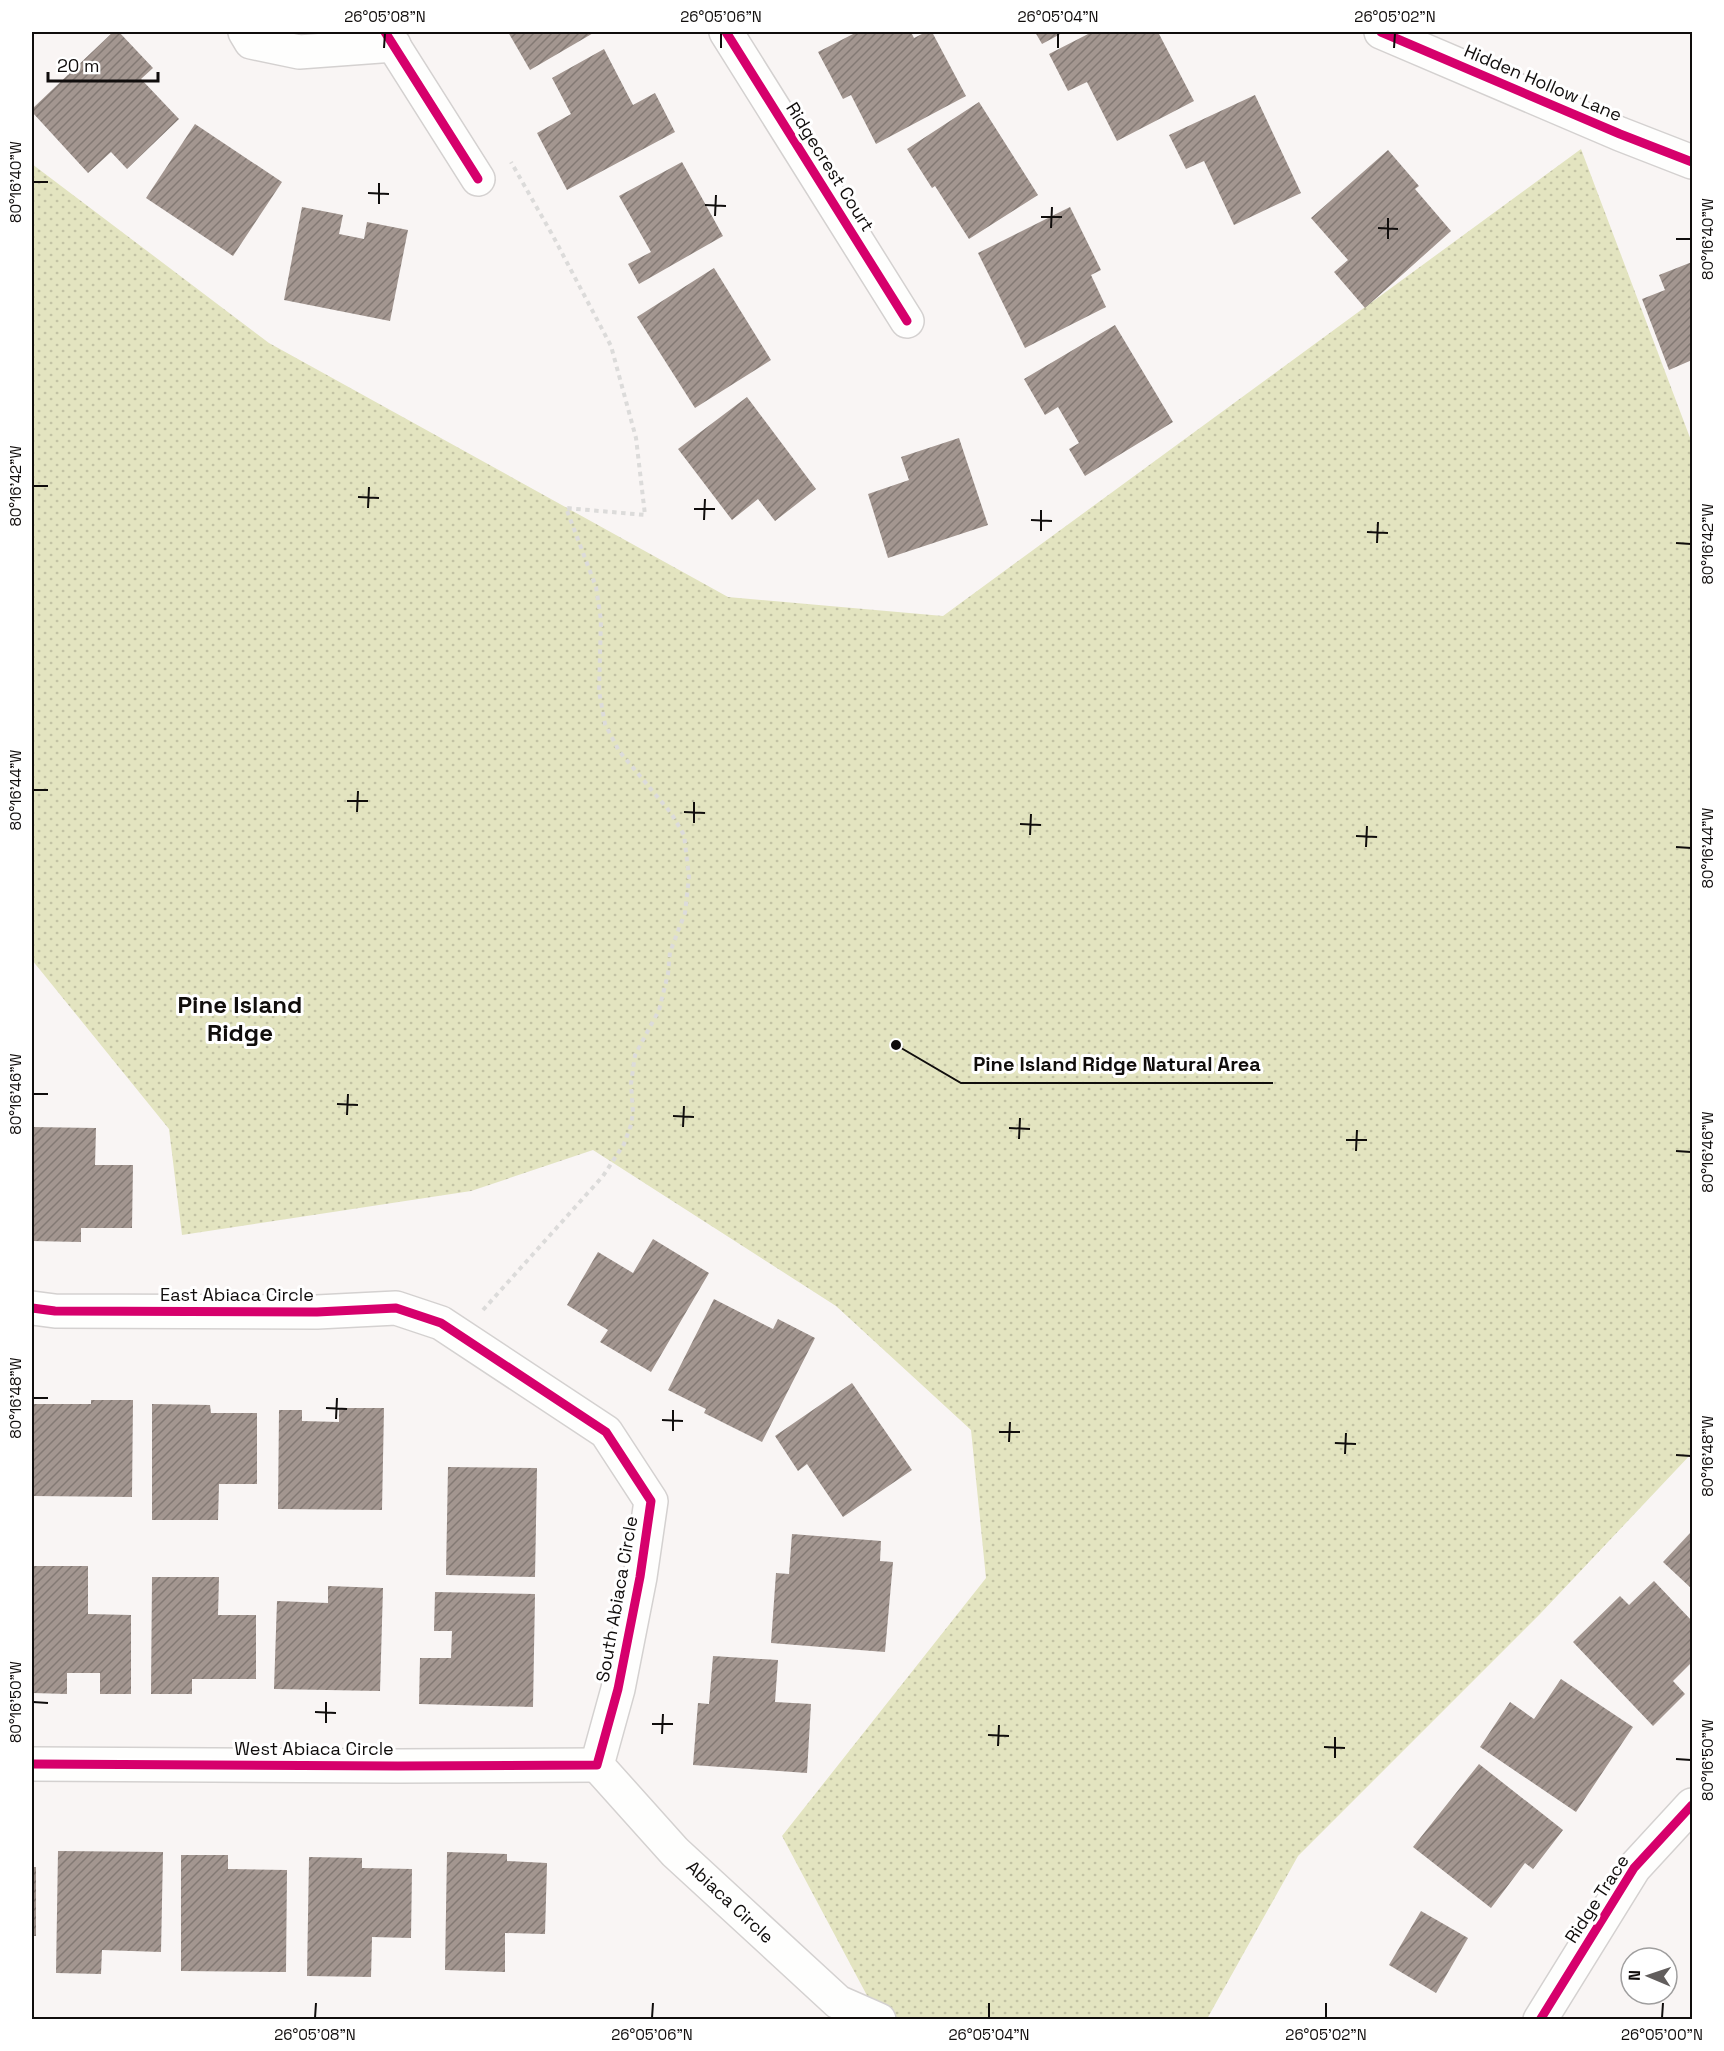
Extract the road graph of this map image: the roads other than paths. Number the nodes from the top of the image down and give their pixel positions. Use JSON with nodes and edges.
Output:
{"nodes":[{"id":1,"x":245,"y":32,"type":"edge"},
{"id":2,"x":726,"y":32,"type":"edge"},
{"id":3,"x":1381,"y":32,"type":"edge"},
{"id":4,"x":389,"y":38,"type":"edge"},
{"id":5,"x":1692,"y":162,"type":"edge"},
{"id":6,"x":478,"y":179,"type":"dead end"},
{"id":7,"x":907,"y":321,"type":"dead end"},
{"id":8,"x":32,"y":1308,"type":"edge"},
{"id":9,"x":451,"y":1329,"type":"joint"},
{"id":10,"x":32,"y":1764,"type":"edge"},
{"id":11,"x":597,"y":1765,"type":"junction"},
{"id":12,"x":1692,"y":1805,"type":"edge"},
{"id":13,"x":879,"y":2019,"type":"edge"},
{"id":14,"x":1540,"y":2019,"type":"edge"}],
"edges":[{"from":1,"to":4,"type":"street"},
{"from":2,"to":7,"type":"street","name":"Ridgecrest Court"},
{"from":3,"to":5,"type":"street","name":"Hidden Hollow Lane"},
{"from":4,"to":6,"type":"street"},
{"from":8,"to":9,"type":"street","name":"East Abiaca Circle"},
{"from":9,"to":11,"type":"street","name":"South Abiaca Circle"},
{"from":10,"to":11,"type":"street","name":"West Abiaca Circle"},
{"from":11,"to":13,"type":"street","name":"Abiaca Circle"},
{"from":12,"to":14,"type":"street","name":"Ridge Trace"}]}
